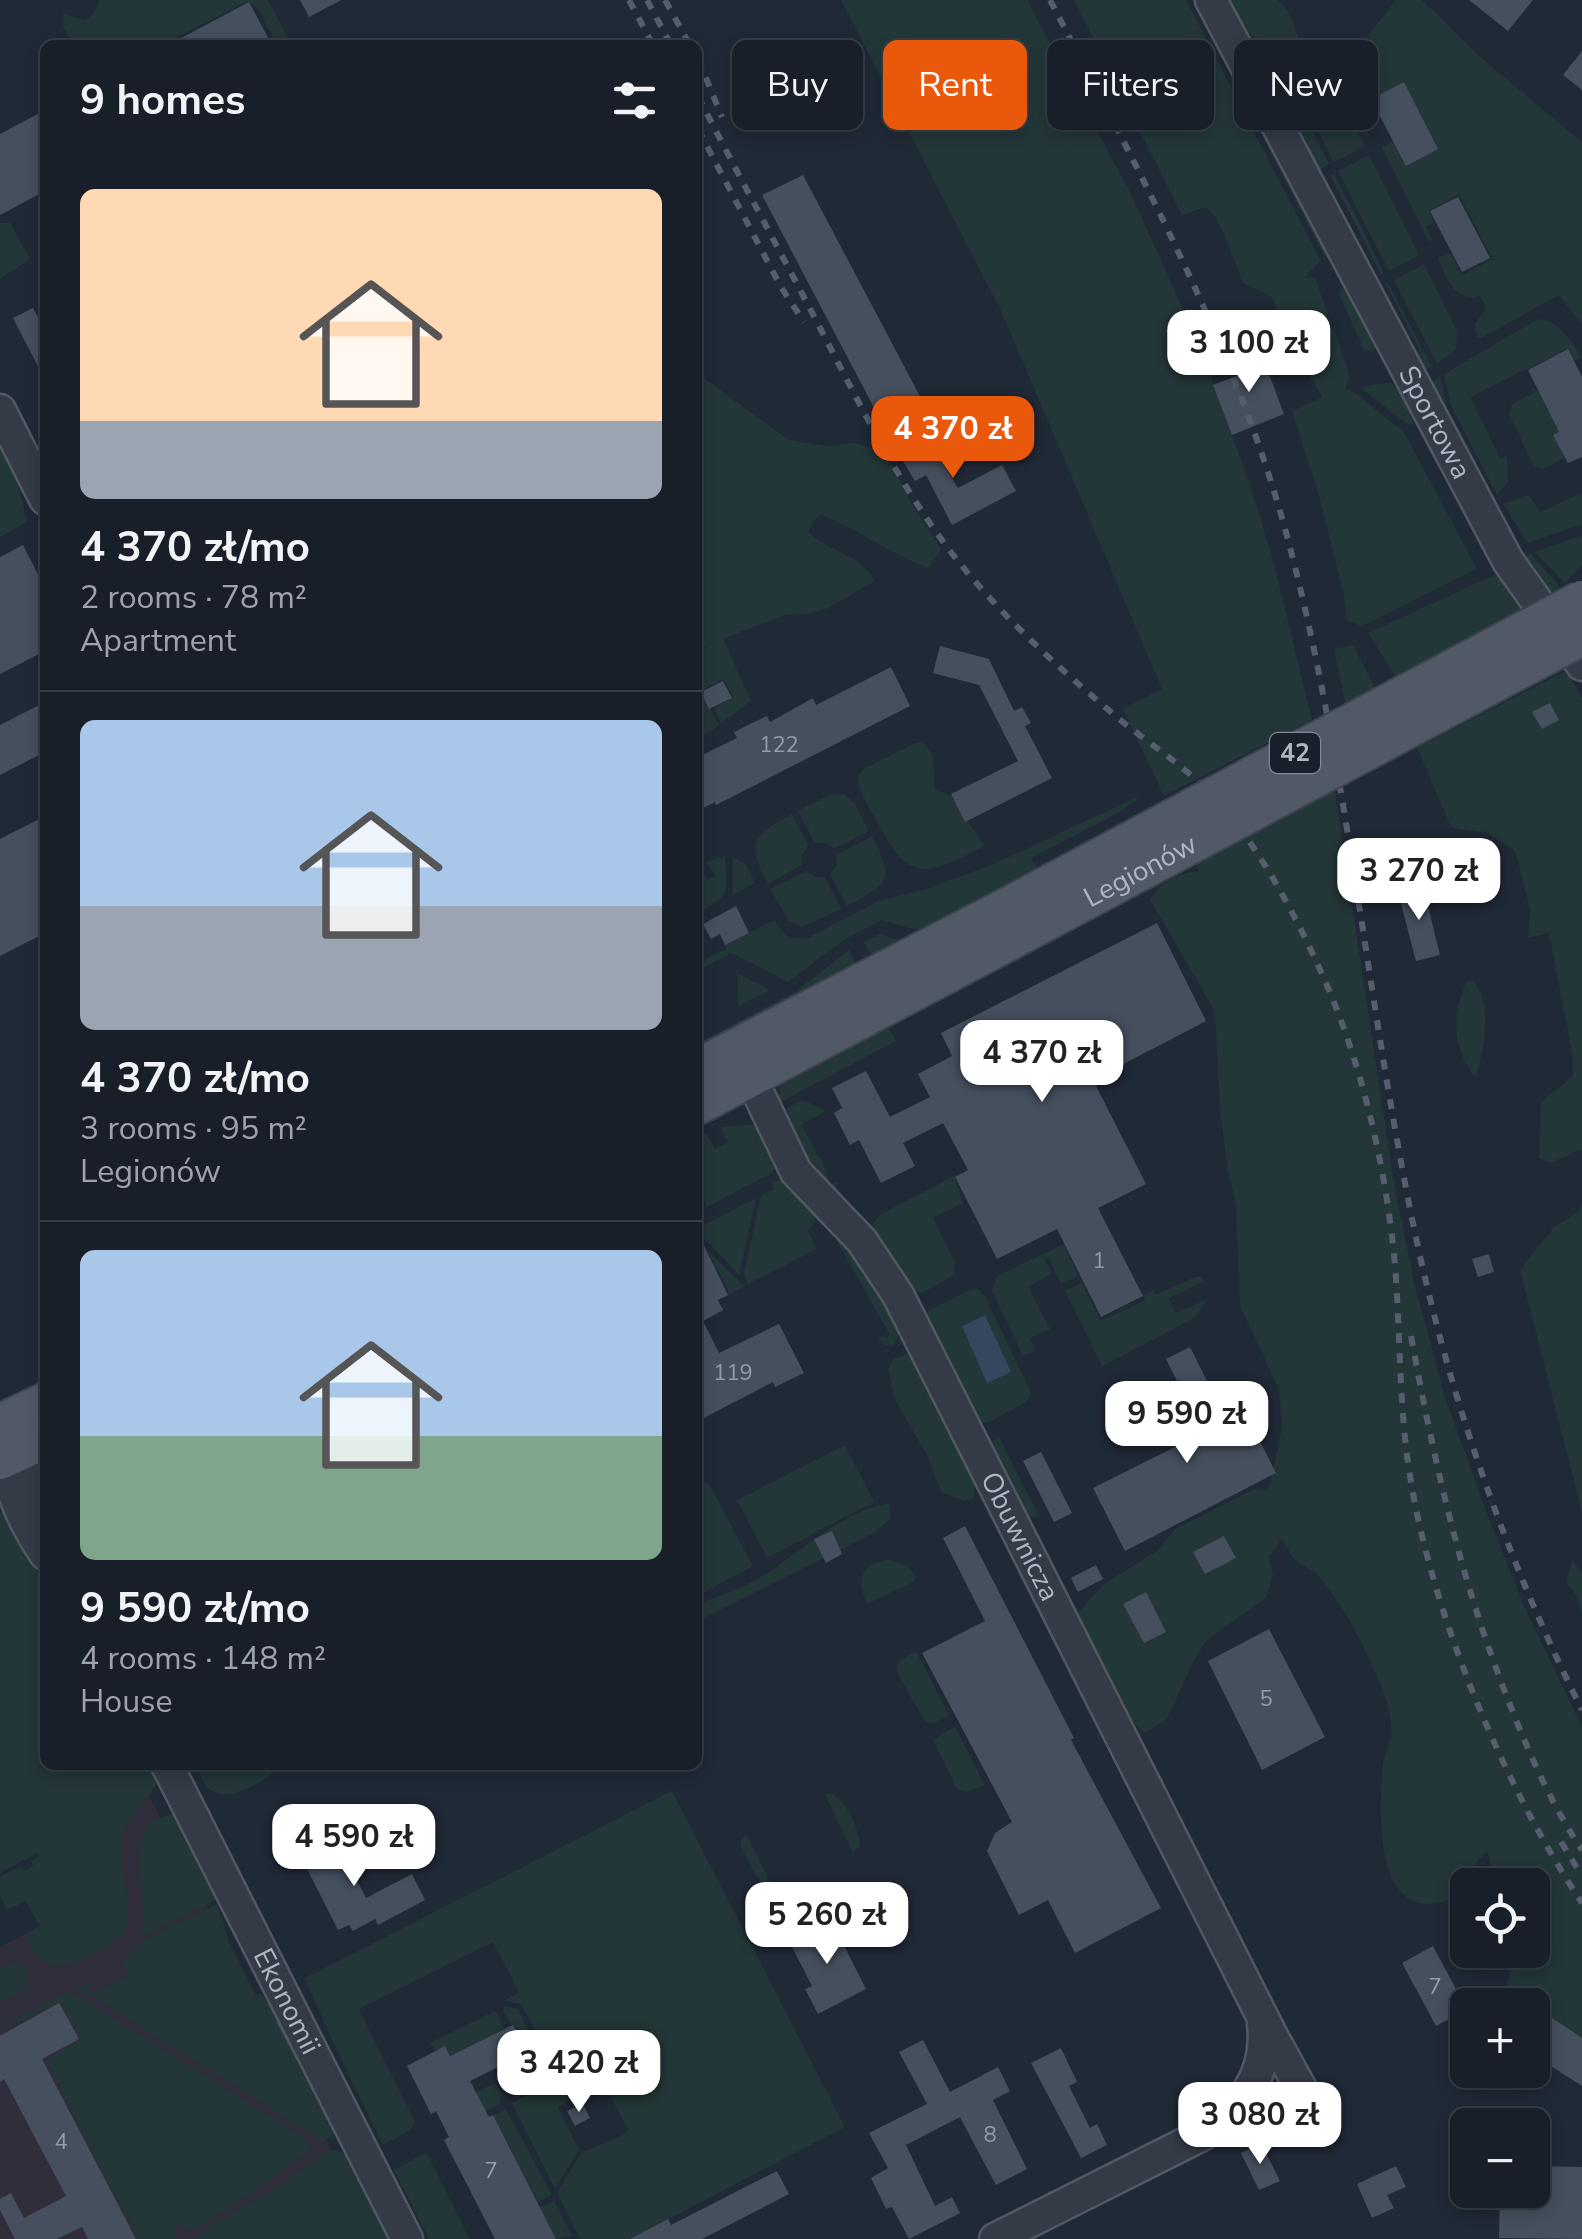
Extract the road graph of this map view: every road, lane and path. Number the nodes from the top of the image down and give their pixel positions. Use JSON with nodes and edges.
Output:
{"nodes":[{"id":1,"x":1211,"y":0,"type":"edge"},
{"id":2,"x":0,"y":410,"type":"edge"},
{"id":3,"x":40,"y":489,"type":"edge"},
{"id":4,"x":1582,"y":600,"type":"edge"},
{"id":5,"x":1569,"y":632,"type":"edge"},
{"id":6,"x":1582,"y":666,"type":"edge"},
{"id":7,"x":1017,"y":919,"type":"junction"},
{"id":8,"x":750,"y":1078,"type":"junction"},
{"id":9,"x":702,"y":1092,"type":"edge"},
{"id":10,"x":702,"y":1093,"type":"edge"},
{"id":11,"x":40,"y":1420,"type":"edge"},
{"id":12,"x":40,"y":1464,"type":"edge"},
{"id":13,"x":13,"y":1473,"type":"edge"},
{"id":14,"x":40,"y":1541,"type":"edge"},
{"id":15,"x":170,"y":1770,"type":"edge"},
{"id":16,"x":1261,"y":2014,"type":"junction"},
{"id":17,"x":1306,"y":2096,"type":"dead end"},
{"id":18,"x":407,"y":2239,"type":"edge"},
{"id":19,"x":995,"y":2239,"type":"edge"}],
"edges":[{"from":1,"to":5,"type":"street","name":"Sportowa"},
{"from":2,"to":3,"type":"street"},
{"from":4,"to":7,"type":"main road","name":"Legionów","number":"42","bridge":true},
{"from":5,"to":6,"type":"street","name":"Sportowa"},
{"from":5,"to":7,"type":"main road","name":"Legionów","number":"42","bridge":true},
{"from":7,"to":8,"type":"main road","name":"Legionów","number":"42"},
{"from":7,"to":9,"type":"main road","name":"Legionów","number":"42"},
{"from":8,"to":10,"type":"main road","name":"Legionów","number":"42"},
{"from":8,"to":16,"type":"street","name":"Obuwnicza"},
{"from":11,"to":13,"type":"main road"},
{"from":12,"to":13,"type":"street"},
{"from":13,"to":14,"type":"street"},
{"from":15,"to":18,"type":"street","name":"Ekonomii"},
{"from":16,"to":17,"type":"street","name":"Obuwnicza"},
{"from":16,"to":19,"type":"street","name":"Obuwnicza"}]}
